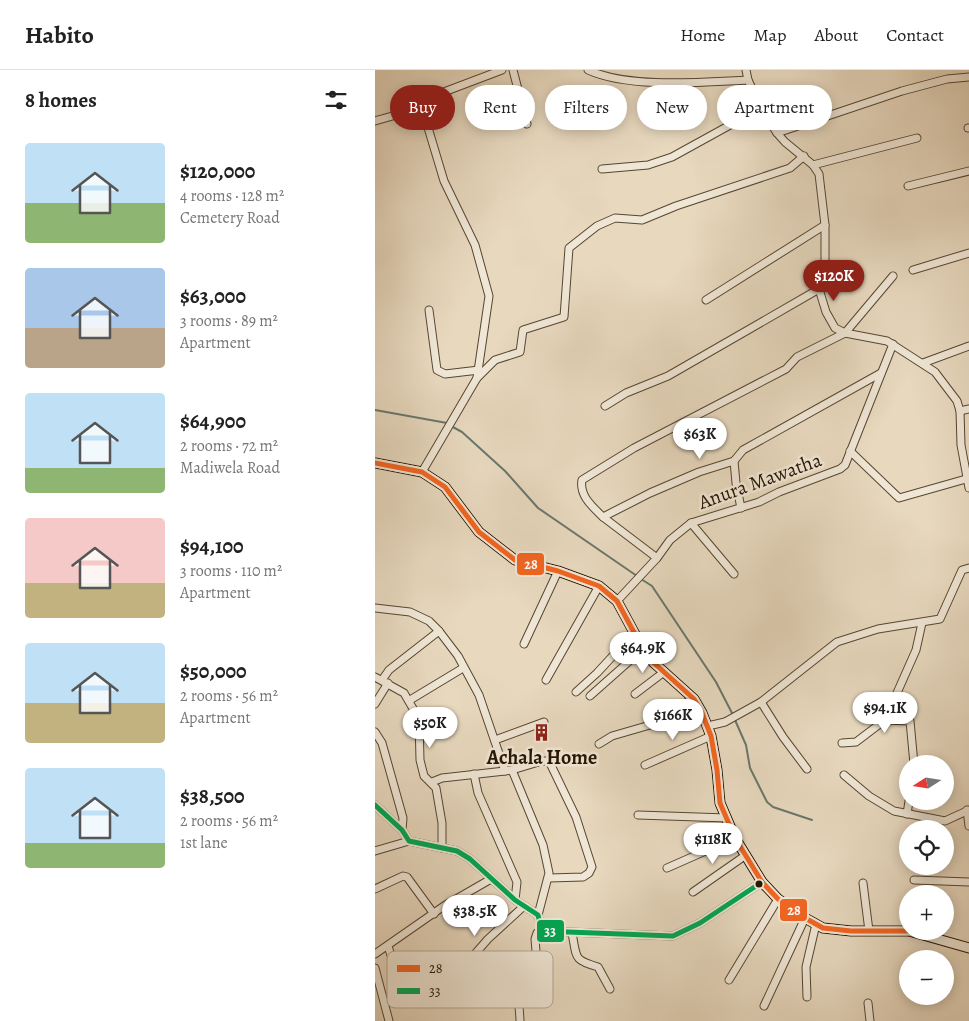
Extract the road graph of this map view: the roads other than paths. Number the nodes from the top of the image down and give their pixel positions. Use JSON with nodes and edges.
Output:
{"nodes":[{"id":1,"x":502,"y":70,"type":"edge"},
{"id":2,"x":513,"y":70,"type":"edge"},
{"id":3,"x":588,"y":70,"type":"edge"},
{"id":4,"x":746,"y":70,"type":"edge"},
{"id":5,"x":493,"y":71,"type":"edge"},
{"id":6,"x":969,"y":76,"type":"edge"},
{"id":7,"x":748,"y":80,"type":"junction"},
{"id":8,"x":517,"y":85,"type":"edge"},
{"id":9,"x":750,"y":85,"type":"edge"},
{"id":10,"x":455,"y":87,"type":"edge"},
{"id":11,"x":390,"y":117,"type":"edge"},
{"id":12,"x":375,"y":121,"type":"edge"},
{"id":13,"x":429,"y":130,"type":"edge"},
{"id":14,"x":721,"y":130,"type":"edge"},
{"id":15,"x":775,"y":130,"type":"edge"},
{"id":16,"x":777,"y":133,"type":"junction"},
{"id":17,"x":917,"y":138,"type":"dead end"},
{"id":18,"x":804,"y":156,"type":"junction"},
{"id":19,"x":813,"y":165,"type":"junction"},
{"id":20,"x":602,"y":169,"type":"dead end"},
{"id":21,"x":969,"y":171,"type":"edge"},
{"id":22,"x":909,"y":186,"type":"dead end"},
{"id":23,"x":825,"y":225,"type":"junction"},
{"id":24,"x":969,"y":254,"type":"edge"},
{"id":25,"x":913,"y":270,"type":"dead end"},
{"id":26,"x":893,"y":276,"type":"dead end"},
{"id":27,"x":819,"y":289,"type":"junction"},
{"id":28,"x":706,"y":300,"type":"dead end"},
{"id":29,"x":429,"y":310,"type":"dead end"},
{"id":30,"x":845,"y":333,"type":"junction"},
{"id":31,"x":893,"y":344,"type":"junction"},
{"id":32,"x":969,"y":346,"type":"edge"},
{"id":33,"x":923,"y":363,"type":"junction"},
{"id":34,"x":479,"y":370,"type":"junction"},
{"id":35,"x":881,"y":374,"type":"junction"},
{"id":36,"x":477,"y":378,"type":"junction"},
{"id":37,"x":605,"y":406,"type":"dead end"},
{"id":38,"x":969,"y":409,"type":"edge"},
{"id":39,"x":960,"y":411,"type":"junction"},
{"id":40,"x":850,"y":451,"type":"junction"},
{"id":41,"x":734,"y":461,"type":"junction"},
{"id":42,"x":375,"y":463,"type":"edge"},
{"id":43,"x":422,"y":472,"type":"junction"},
{"id":44,"x":966,"y":479,"type":"junction"},
{"id":45,"x":969,"y":488,"type":"edge"},
{"id":46,"x":741,"y":508,"type":"junction"},
{"id":47,"x":603,"y":518,"type":"junction"},
{"id":48,"x":691,"y":523,"type":"junction"},
{"id":49,"x":657,"y":558,"type":"junction"},
{"id":50,"x":969,"y":568,"type":"edge"},
{"id":51,"x":558,"y":571,"type":"junction"},
{"id":52,"x":734,"y":574,"type":"dead end"},
{"id":53,"x":599,"y":586,"type":"junction"},
{"id":54,"x":617,"y":601,"type":"junction"},
{"id":55,"x":375,"y":608,"type":"edge"},
{"id":56,"x":922,"y":623,"type":"junction"},
{"id":57,"x":439,"y":631,"type":"junction"},
{"id":58,"x":634,"y":633,"type":"junction"},
{"id":59,"x":524,"y":644,"type":"dead end"},
{"id":60,"x":643,"y":649,"type":"junction"},
{"id":61,"x":463,"y":668,"type":"junction"},
{"id":62,"x":664,"y":672,"type":"junction"},
{"id":63,"x":381,"y":680,"type":"edge"},
{"id":64,"x":546,"y":680,"type":"dead end"},
{"id":65,"x":576,"y":692,"type":"dead end"},
{"id":66,"x":635,"y":694,"type":"dead end"},
{"id":67,"x":589,"y":696,"type":"dead end"},
{"id":68,"x":694,"y":699,"type":"junction"},
{"id":69,"x":410,"y":700,"type":"junction"},
{"id":70,"x":761,"y":702,"type":"junction"},
{"id":71,"x":375,"y":704,"type":"edge"},
{"id":72,"x":885,"y":720,"type":"junction"},
{"id":73,"x":544,"y":722,"type":"dead end"},
{"id":74,"x":708,"y":726,"type":"junction"},
{"id":75,"x":375,"y":732,"type":"edge"},
{"id":76,"x":711,"y":736,"type":"junction"},
{"id":77,"x":495,"y":740,"type":"junction"},
{"id":78,"x":842,"y":743,"type":"dead end"},
{"id":79,"x":599,"y":744,"type":"dead end"},
{"id":80,"x":913,"y":755,"type":"edge"},
{"id":81,"x":645,"y":765,"type":"dead end"},
{"id":82,"x":807,"y":769,"type":"dead end"},
{"id":83,"x":509,"y":770,"type":"junction"},
{"id":84,"x":474,"y":774,"type":"junction"},
{"id":85,"x":844,"y":775,"type":"dead end"},
{"id":86,"x":432,"y":782,"type":"junction"},
{"id":87,"x":375,"y":805,"type":"edge"},
{"id":88,"x":908,"y":810,"type":"edge"},
{"id":89,"x":968,"y":810,"type":"edge"},
{"id":90,"x":907,"y":814,"type":"junction"},
{"id":91,"x":638,"y":815,"type":"dead end"},
{"id":92,"x":727,"y":818,"type":"junction"},
{"id":93,"x":969,"y":826,"type":"edge"},
{"id":94,"x":402,"y":830,"type":"junction"},
{"id":95,"x":735,"y":838,"type":"junction"},
{"id":96,"x":409,"y":841,"type":"junction"},
{"id":97,"x":441,"y":848,"type":"junction"},
{"id":98,"x":375,"y":851,"type":"edge"},
{"id":99,"x":745,"y":855,"type":"junction"},
{"id":100,"x":667,"y":868,"type":"dead end"},
{"id":101,"x":549,"y":878,"type":"junction"},
{"id":102,"x":491,"y":879,"type":"junction"},
{"id":103,"x":914,"y":880,"type":"dead end"},
{"id":104,"x":762,"y":882,"type":"junction"},
{"id":105,"x":969,"y":882,"type":"edge"},
{"id":106,"x":863,"y":883,"type":"dead end"},
{"id":107,"x":375,"y":889,"type":"edge"},
{"id":108,"x":693,"y":892,"type":"dead end"},
{"id":109,"x":778,"y":899,"type":"junction"},
{"id":110,"x":515,"y":900,"type":"junction"},
{"id":111,"x":524,"y":906,"type":"junction"},
{"id":112,"x":434,"y":914,"type":"junction"},
{"id":113,"x":538,"y":915,"type":"junction"},
{"id":114,"x":805,"y":918,"type":"junction"},
{"id":115,"x":816,"y":924,"type":"junction"},
{"id":116,"x":543,"y":931,"type":"junction"},
{"id":117,"x":869,"y":931,"type":"junction"},
{"id":118,"x":899,"y":931,"type":"edge"},
{"id":119,"x":572,"y":933,"type":"junction"},
{"id":120,"x":940,"y":940,"type":"edge"},
{"id":121,"x":388,"y":946,"type":"junction"},
{"id":122,"x":969,"y":948,"type":"edge"},
{"id":123,"x":390,"y":951,"type":"edge"},
{"id":124,"x":477,"y":951,"type":"edge"},
{"id":125,"x":536,"y":951,"type":"edge"},
{"id":126,"x":375,"y":954,"type":"edge"},
{"id":127,"x":375,"y":968,"type":"edge"},
{"id":128,"x":729,"y":980,"type":"dead end"},
{"id":129,"x":610,"y":989,"type":"dead end"},
{"id":130,"x":807,"y":997,"type":"dead end"},
{"id":131,"x":868,"y":1003,"type":"dead end"},
{"id":132,"x":763,"y":1006,"type":"dead end"},
{"id":133,"x":519,"y":1008,"type":"edge"},
{"id":134,"x":389,"y":1021,"type":"edge"},
{"id":135,"x":520,"y":1021,"type":"edge"},
{"id":136,"x":870,"y":1021,"type":"edge"}],
"edges":[{"from":1,"to":5,"type":"street"},
{"from":2,"to":8,"type":"street"},
{"from":3,"to":7,"type":"street"},
{"from":4,"to":7,"type":"street"},
{"from":5,"to":10,"type":"street"},
{"from":6,"to":16,"type":"street"},
{"from":7,"to":9,"type":"street"},
{"from":11,"to":12,"type":"street"},
{"from":13,"to":34,"type":"street"},
{"from":14,"to":20,"type":"street"},
{"from":15,"to":16,"type":"street"},
{"from":16,"to":18,"type":"street"},
{"from":17,"to":19,"type":"street"},
{"from":18,"to":19,"type":"street"},
{"from":18,"to":36,"type":"street"},
{"from":19,"to":23,"type":"street"},
{"from":21,"to":22,"type":"street"},
{"from":23,"to":27,"type":"street"},
{"from":23,"to":28,"type":"street"},
{"from":24,"to":25,"type":"street"},
{"from":26,"to":30,"type":"street"},
{"from":27,"to":30,"type":"street"},
{"from":27,"to":37,"type":"street"},
{"from":29,"to":34,"type":"street"},
{"from":30,"to":31,"type":"street"},
{"from":30,"to":47,"type":"street"},
{"from":31,"to":33,"type":"street"},
{"from":31,"to":35,"type":"street","name":"Anura Mawatha"},
{"from":32,"to":33,"type":"street"},
{"from":33,"to":39,"type":"street"},
{"from":34,"to":36,"type":"street"},
{"from":35,"to":40,"type":"street","name":"Anura Mawatha"},
{"from":35,"to":41,"type":"street"},
{"from":36,"to":43,"type":"street"},
{"from":38,"to":39,"type":"street"},
{"from":39,"to":44,"type":"street"},
{"from":40,"to":44,"type":"street"},
{"from":40,"to":46,"type":"street","name":"Anura Mawatha"},
{"from":41,"to":46,"type":"street"},
{"from":41,"to":47,"type":"street"},
{"from":42,"to":43,"type":"main road"},
{"from":43,"to":51,"type":"main road"},
{"from":44,"to":45,"type":"street"},
{"from":46,"to":48,"type":"street","name":"Anura Mawatha"},
{"from":47,"to":49,"type":"street"},
{"from":48,"to":49,"type":"street","name":"Anura Mawatha"},
{"from":48,"to":52,"type":"street"},
{"from":49,"to":54,"type":"street","name":"Anura Mawatha"},
{"from":50,"to":56,"type":"street"},
{"from":51,"to":53,"type":"main road"},
{"from":51,"to":59,"type":"street"},
{"from":53,"to":54,"type":"main road"},
{"from":53,"to":64,"type":"street"},
{"from":54,"to":58,"type":"main road"},
{"from":55,"to":57,"type":"street"},
{"from":56,"to":70,"type":"street"},
{"from":56,"to":72,"type":"street"},
{"from":57,"to":61,"type":"street"},
{"from":57,"to":63,"type":"street"},
{"from":58,"to":60,"type":"main road"},
{"from":58,"to":65,"type":"street"},
{"from":60,"to":62,"type":"main road"},
{"from":60,"to":67,"type":"street"},
{"from":61,"to":69,"type":"street"},
{"from":61,"to":77,"type":"street"},
{"from":62,"to":66,"type":"street"},
{"from":62,"to":68,"type":"main road"},
{"from":63,"to":69,"type":"street"},
{"from":63,"to":71,"type":"street"},
{"from":68,"to":74,"type":"main road"},
{"from":68,"to":79,"type":"street"},
{"from":69,"to":86,"type":"street"},
{"from":70,"to":74,"type":"street"},
{"from":70,"to":82,"type":"street"},
{"from":72,"to":78,"type":"street"},
{"from":72,"to":80,"type":"street"},
{"from":73,"to":77,"type":"street"},
{"from":74,"to":76,"type":"main road"},
{"from":75,"to":94,"type":"street"},
{"from":76,"to":81,"type":"street"},
{"from":76,"to":92,"type":"main road"},
{"from":77,"to":83,"type":"street"},
{"from":83,"to":84,"type":"street"},
{"from":83,"to":101,"type":"street"},
{"from":83,"to":101,"type":"street"},
{"from":84,"to":86,"type":"street"},
{"from":84,"to":110,"type":"street"},
{"from":85,"to":90,"type":"street"},
{"from":86,"to":97,"type":"street"},
{"from":87,"to":94,"type":"street"},
{"from":88,"to":90,"type":"street"},
{"from":89,"to":90,"type":"street"},
{"from":89,"to":93,"type":"street"},
{"from":91,"to":92,"type":"street"},
{"from":92,"to":95,"type":"main road"},
{"from":94,"to":96,"type":"street"},
{"from":95,"to":99,"type":"main road"},
{"from":95,"to":100,"type":"street"},
{"from":96,"to":97,"type":"street"},
{"from":96,"to":98,"type":"street"},
{"from":97,"to":102,"type":"street"},
{"from":99,"to":104,"type":"main road"},
{"from":99,"to":108,"type":"street"},
{"from":101,"to":113,"type":"street"},
{"from":102,"to":110,"type":"street"},
{"from":102,"to":112,"type":"street"},
{"from":103,"to":105,"type":"street"},
{"from":104,"to":109,"type":"main road"},
{"from":104,"to":119,"type":"street"},
{"from":106,"to":117,"type":"street"},
{"from":107,"to":112,"type":"street"},
{"from":109,"to":114,"type":"main road"},
{"from":109,"to":128,"type":"street"},
{"from":110,"to":111,"type":"street"},
{"from":111,"to":113,"type":"street"},
{"from":111,"to":124,"type":"street"},
{"from":112,"to":121,"type":"street"},
{"from":113,"to":116,"type":"street"},
{"from":114,"to":115,"type":"main road"},
{"from":114,"to":132,"type":"street"},
{"from":115,"to":117,"type":"main road"},
{"from":115,"to":130,"type":"street"},
{"from":116,"to":119,"type":"street"},
{"from":116,"to":125,"type":"street"},
{"from":117,"to":118,"type":"main road"},
{"from":119,"to":129,"type":"street"},
{"from":120,"to":122,"type":"main road"},
{"from":121,"to":123,"type":"street"},
{"from":121,"to":126,"type":"street"},
{"from":127,"to":134,"type":"street"},
{"from":131,"to":136,"type":"street"},
{"from":133,"to":135,"type":"street"}]}
